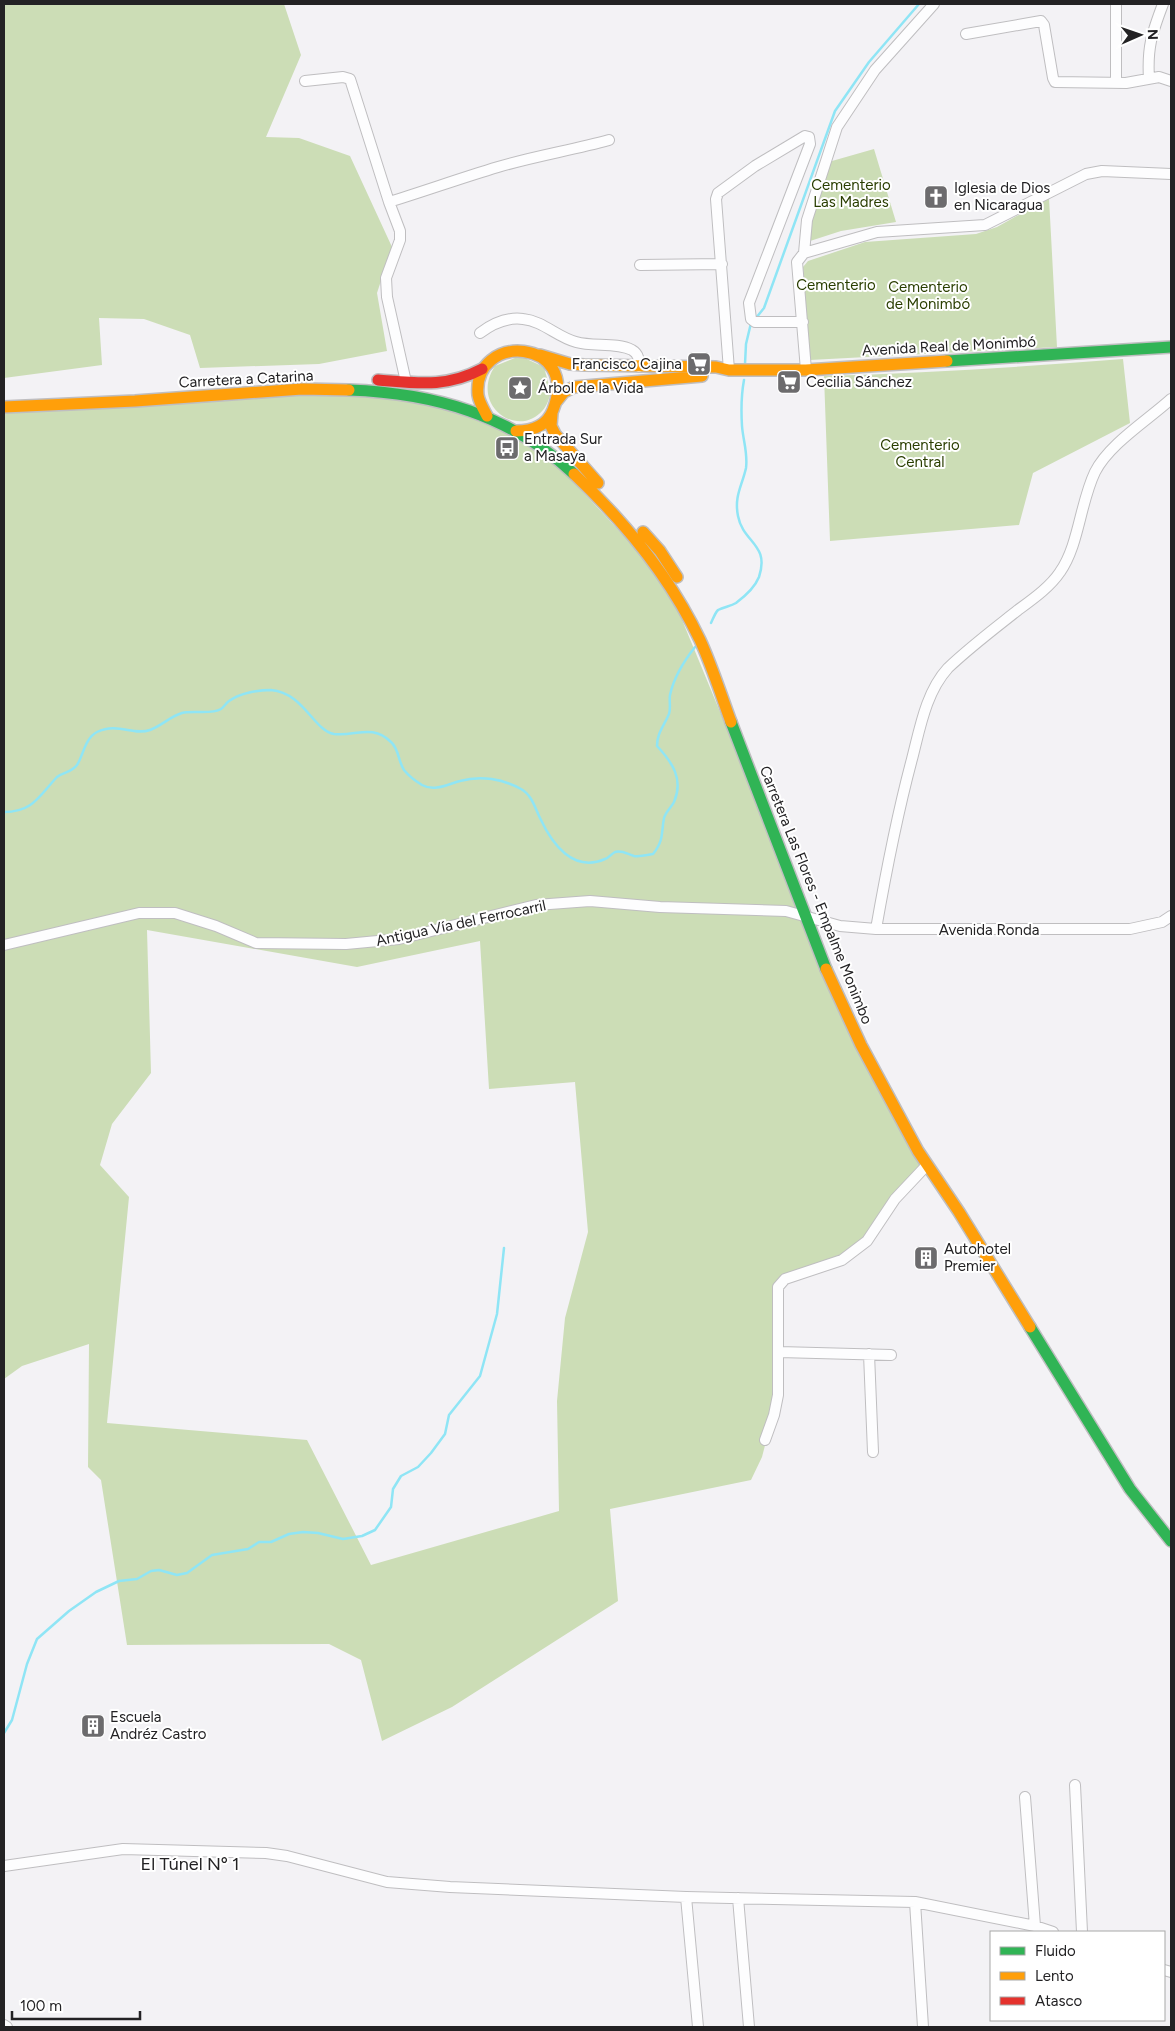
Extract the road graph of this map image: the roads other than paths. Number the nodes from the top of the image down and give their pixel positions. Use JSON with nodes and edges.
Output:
{"nodes":[{"id":1,"x":934,"y":4,"type":"edge"},
{"id":2,"x":1116,"y":4,"type":"edge"},
{"id":3,"x":1162,"y":4,"type":"edge"},
{"id":4,"x":966,"y":34,"type":"dead end"},
{"id":5,"x":1149,"y":79,"type":"junction"},
{"id":6,"x":305,"y":81,"type":"dead end"},
{"id":7,"x":1171,"y":81,"type":"edge"},
{"id":8,"x":1116,"y":82,"type":"junction"},
{"id":9,"x":609,"y":140,"type":"dead end"},
{"id":10,"x":1171,"y":174,"type":"edge"},
{"id":11,"x":389,"y":202,"type":"junction"},
{"id":12,"x":804,"y":253,"type":"junction"},
{"id":13,"x":722,"y":264,"type":"junction"},
{"id":14,"x":640,"y":265,"type":"dead end"},
{"id":15,"x":803,"y":322,"type":"junction"},
{"id":16,"x":480,"y":333,"type":"dead end"},
{"id":17,"x":1171,"y":347,"type":"edge"},
{"id":18,"x":540,"y":355,"type":"junction"},
{"id":19,"x":639,"y":367,"type":"junction"},
{"id":20,"x":482,"y":369,"type":"junction"},
{"id":21,"x":729,"y":370,"type":"junction"},
{"id":22,"x":806,"y":370,"type":"junction"},
{"id":23,"x":406,"y":382,"type":"junction"},
{"id":24,"x":153,"y":388,"type":"dead end"},
{"id":25,"x":106,"y":391,"type":"dead end"},
{"id":26,"x":4,"y":396,"type":"edge"},
{"id":27,"x":1171,"y":399,"type":"edge"},
{"id":28,"x":556,"y":402,"type":"junction"},
{"id":29,"x":4,"y":407,"type":"edge"},
{"id":30,"x":552,"y":413,"type":"junction"},
{"id":31,"x":487,"y":416,"type":"junction"},
{"id":32,"x":516,"y":431,"type":"junction"},
{"id":33,"x":806,"y":916,"type":"junction"},
{"id":34,"x":1171,"y":916,"type":"edge"},
{"id":35,"x":820,"y":920,"type":"junction"},
{"id":36,"x":876,"y":929,"type":"junction"},
{"id":37,"x":4,"y":945,"type":"edge"},
{"id":38,"x":927,"y":1164,"type":"junction"},
{"id":39,"x":779,"y":1352,"type":"junction"},
{"id":40,"x":869,"y":1354,"type":"junction"},
{"id":41,"x":891,"y":1355,"type":"dead end"},
{"id":42,"x":765,"y":1440,"type":"dead end"},
{"id":43,"x":874,"y":1452,"type":"dead end"},
{"id":44,"x":1171,"y":1524,"type":"edge"},
{"id":45,"x":1171,"y":1541,"type":"edge"},
{"id":46,"x":1075,"y":1785,"type":"dead end"},
{"id":47,"x":1025,"y":1797,"type":"dead end"},
{"id":48,"x":4,"y":1866,"type":"edge"},
{"id":49,"x":686,"y":1897,"type":"junction"},
{"id":50,"x":738,"y":1898,"type":"junction"},
{"id":51,"x":914,"y":1902,"type":"junction"},
{"id":52,"x":1035,"y":1926,"type":"junction"},
{"id":53,"x":1050,"y":1931,"type":"edge"},
{"id":54,"x":1082,"y":1931,"type":"edge"},
{"id":55,"x":4,"y":2026,"type":"edge"},
{"id":56,"x":7,"y":2027,"type":"edge"},
{"id":57,"x":698,"y":2027,"type":"edge"},
{"id":58,"x":750,"y":2027,"type":"edge"},
{"id":59,"x":923,"y":2027,"type":"edge"}],
"edges":[{"from":1,"to":12,"type":"street"},
{"from":2,"to":8,"type":"street"},
{"from":3,"to":5,"type":"street"},
{"from":4,"to":8,"type":"street"},
{"from":5,"to":7,"type":"street"},
{"from":5,"to":8,"type":"street"},
{"from":6,"to":11,"type":"street"},
{"from":9,"to":11,"type":"street"},
{"from":10,"to":12,"type":"street"},
{"from":11,"to":23,"type":"street"},
{"from":12,"to":15,"type":"street"},
{"from":13,"to":14,"type":"street"},
{"from":13,"to":15,"type":"street"},
{"from":13,"to":21,"type":"street"},
{"from":15,"to":22,"type":"street"},
{"from":16,"to":19,"type":"street"},
{"from":17,"to":22,"type":"main road","name":"Avenida Real de Monimbó"},
{"from":18,"to":19,"type":"main road","name":"Avenida Real de Monimbó"},
{"from":18,"to":20,"type":"main road"},
{"from":18,"to":28,"type":"main road"},
{"from":19,"to":21,"type":"main road","name":"Avenida Real de Monimbó"},
{"from":20,"to":23,"type":"main road","name":"Carretera a Catarina"},
{"from":20,"to":31,"type":"main road"},
{"from":21,"to":22,"type":"main road","name":"Avenida Real de Monimbó"},
{"from":21,"to":28,"type":"main road","name":"Avenida Real de Monimbó"},
{"from":23,"to":24,"type":"main road","name":"Carretera a Catarina"},
{"from":25,"to":26,"type":"main road"},
{"from":27,"to":36,"type":"street"},
{"from":28,"to":30,"type":"main road"},
{"from":29,"to":31,"type":"main road","name":"Carretera a Catarina"},
{"from":30,"to":32,"type":"main road"},
{"from":30,"to":35,"type":"main road","name":"Carretera Las Flores - Empalme Monimbo"},
{"from":31,"to":32,"type":"main road"},
{"from":32,"to":33,"type":"main road","name":"Carretera Las Flores - Empalme Monimbo"},
{"from":33,"to":35,"type":"street","name":"Avenida Ronda"},
{"from":33,"to":37,"type":"street","name":"Antigua Vía del Ferrocarril"},
{"from":33,"to":38,"type":"main road","name":"Carretera Las Flores - Empalme Monimbo"},
{"from":34,"to":36,"type":"street","name":"Avenida Ronda"},
{"from":35,"to":36,"type":"street","name":"Avenida Ronda"},
{"from":35,"to":44,"type":"main road","name":"Carretera Las Flores - Empalme Monimbo"},
{"from":38,"to":39,"type":"street"},
{"from":38,"to":45,"type":"main road","name":"Carretera Las Flores - Empalme Monimbo"},
{"from":39,"to":40,"type":"street"},
{"from":39,"to":42,"type":"street"},
{"from":40,"to":41,"type":"street"},
{"from":40,"to":43,"type":"street"},
{"from":46,"to":54,"type":"street"},
{"from":47,"to":52,"type":"street"},
{"from":48,"to":49,"type":"street"},
{"from":49,"to":50,"type":"street"},
{"from":49,"to":57,"type":"street"},
{"from":50,"to":51,"type":"street"},
{"from":50,"to":58,"type":"street"},
{"from":51,"to":52,"type":"street"},
{"from":51,"to":59,"type":"street"},
{"from":52,"to":53,"type":"street"},
{"from":55,"to":56,"type":"street"}]}
